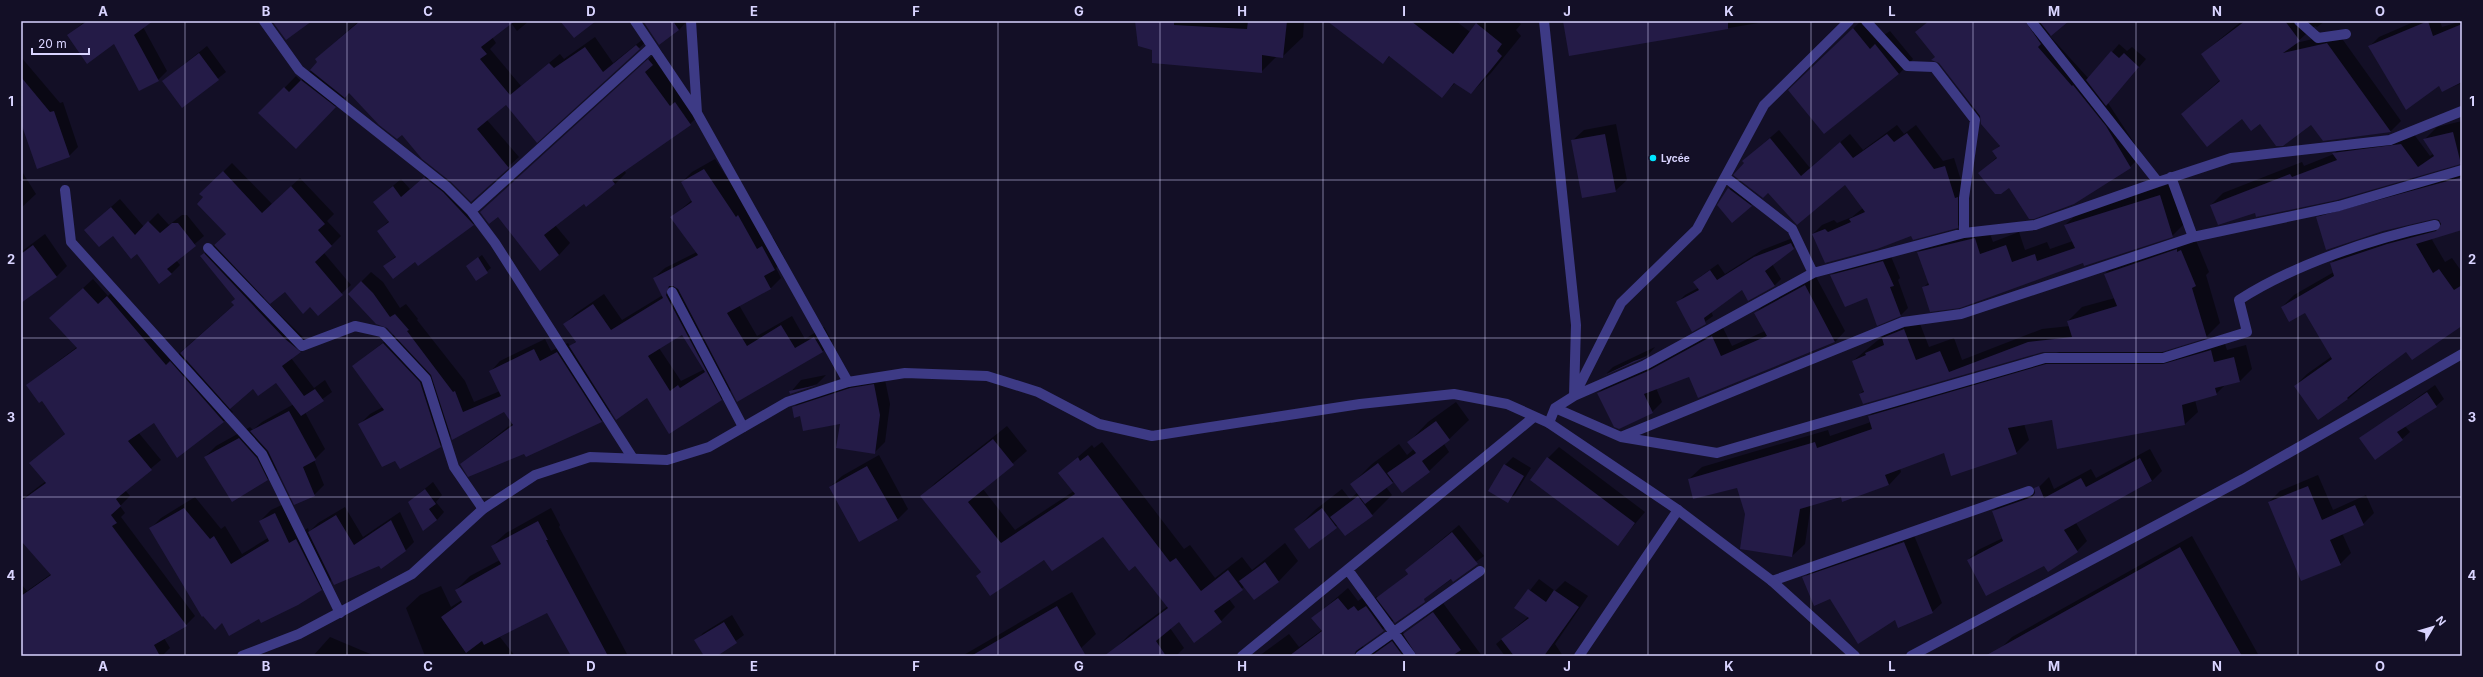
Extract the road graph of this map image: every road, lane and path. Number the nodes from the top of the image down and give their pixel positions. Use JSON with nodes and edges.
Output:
{"nodes":[{"id":1,"x":264,"y":21,"type":"edge"},
{"id":2,"x":635,"y":21,"type":"edge"},
{"id":3,"x":691,"y":21,"type":"edge"},
{"id":4,"x":1544,"y":21,"type":"edge"},
{"id":5,"x":1849,"y":21,"type":"edge"},
{"id":6,"x":1866,"y":21,"type":"edge"},
{"id":7,"x":2031,"y":21,"type":"edge"},
{"id":8,"x":2299,"y":21,"type":"edge"},
{"id":9,"x":2346,"y":34,"type":"dead end"},
{"id":10,"x":652,"y":47,"type":"junction"},
{"id":11,"x":2462,"y":111,"type":"edge"},
{"id":12,"x":697,"y":113,"type":"junction"},
{"id":13,"x":2462,"y":170,"type":"edge"},
{"id":14,"x":1725,"y":177,"type":"junction"},
{"id":15,"x":2171,"y":177,"type":"junction"},
{"id":16,"x":2158,"y":182,"type":"junction"},
{"id":17,"x":65,"y":190,"type":"dead end"},
{"id":18,"x":471,"y":211,"type":"junction"},
{"id":19,"x":2435,"y":225,"type":"dead end"},
{"id":20,"x":1964,"y":233,"type":"junction"},
{"id":21,"x":2193,"y":237,"type":"junction"},
{"id":22,"x":208,"y":248,"type":"dead end"},
{"id":23,"x":1813,"y":273,"type":"junction"},
{"id":24,"x":672,"y":292,"type":"dead end"},
{"id":25,"x":2462,"y":354,"type":"edge"},
{"id":26,"x":848,"y":382,"type":"junction"},
{"id":27,"x":1574,"y":396,"type":"junction"},
{"id":28,"x":1554,"y":408,"type":"junction"},
{"id":29,"x":1534,"y":417,"type":"junction"},
{"id":30,"x":1548,"y":423,"type":"junction"},
{"id":31,"x":743,"y":427,"type":"junction"},
{"id":32,"x":1621,"y":437,"type":"junction"},
{"id":33,"x":632,"y":457,"type":"junction"},
{"id":34,"x":2029,"y":491,"type":"dead end"},
{"id":35,"x":483,"y":510,"type":"junction"},
{"id":36,"x":1678,"y":510,"type":"junction"},
{"id":37,"x":1348,"y":570,"type":"junction"},
{"id":38,"x":1480,"y":571,"type":"dead end"},
{"id":39,"x":1772,"y":581,"type":"junction"},
{"id":40,"x":340,"y":612,"type":"junction"},
{"id":41,"x":1394,"y":632,"type":"junction"},
{"id":42,"x":242,"y":656,"type":"edge"},
{"id":43,"x":1242,"y":656,"type":"edge"},
{"id":44,"x":1360,"y":656,"type":"edge"},
{"id":45,"x":1411,"y":656,"type":"edge"},
{"id":46,"x":1580,"y":656,"type":"edge"},
{"id":47,"x":1855,"y":656,"type":"edge"},
{"id":48,"x":1911,"y":656,"type":"edge"}],
"edges":[{"from":1,"to":18,"type":"street"},
{"from":2,"to":10,"type":"street"},
{"from":3,"to":12,"type":"street"},
{"from":4,"to":27,"type":"street"},
{"from":5,"to":14,"type":"street"},
{"from":6,"to":20,"type":"street"},
{"from":7,"to":16,"type":"street"},
{"from":8,"to":9,"type":"street"},
{"from":10,"to":12,"type":"street"},
{"from":10,"to":18,"type":"street"},
{"from":11,"to":15,"type":"street"},
{"from":12,"to":26,"type":"street"},
{"from":13,"to":21,"type":"street"},
{"from":14,"to":23,"type":"street"},
{"from":14,"to":27,"type":"street"},
{"from":15,"to":16,"type":"street"},
{"from":15,"to":21,"type":"street"},
{"from":16,"to":20,"type":"street"},
{"from":17,"to":40,"type":"street"},
{"from":18,"to":33,"type":"street"},
{"from":19,"to":32,"type":"street"},
{"from":20,"to":23,"type":"street"},
{"from":21,"to":32,"type":"street"},
{"from":22,"to":35,"type":"street"},
{"from":23,"to":27,"type":"street"},
{"from":24,"to":31,"type":"street"},
{"from":25,"to":48,"type":"street"},
{"from":26,"to":29,"type":"street"},
{"from":26,"to":31,"type":"street"},
{"from":27,"to":28,"type":"street"},
{"from":28,"to":30,"type":"street"},
{"from":28,"to":32,"type":"street"},
{"from":29,"to":30,"type":"street"},
{"from":29,"to":37,"type":"street"},
{"from":30,"to":36,"type":"street"},
{"from":31,"to":33,"type":"street"},
{"from":33,"to":35,"type":"street"},
{"from":34,"to":39,"type":"street"},
{"from":35,"to":40,"type":"street"},
{"from":36,"to":39,"type":"street"},
{"from":36,"to":46,"type":"street"},
{"from":37,"to":41,"type":"street"},
{"from":37,"to":43,"type":"street"},
{"from":38,"to":41,"type":"street"},
{"from":39,"to":47,"type":"street"},
{"from":40,"to":42,"type":"street"},
{"from":41,"to":44,"type":"street"},
{"from":41,"to":45,"type":"street"}]}
